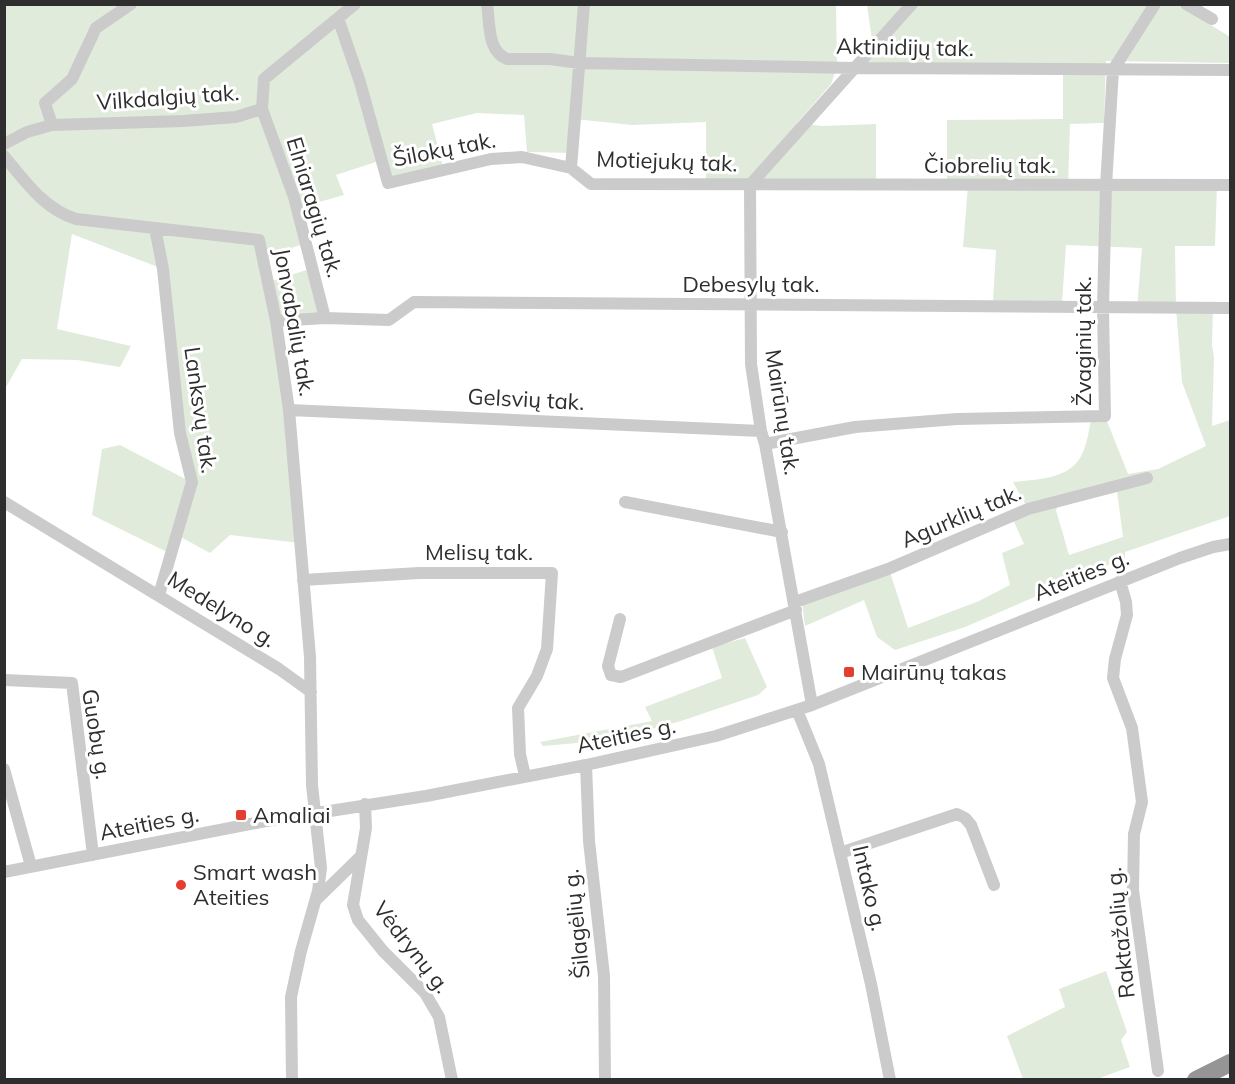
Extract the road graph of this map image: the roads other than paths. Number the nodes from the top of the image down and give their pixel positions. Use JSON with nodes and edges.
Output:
{"nodes":[{"id":1,"x":131,"y":4,"type":"edge"},
{"id":2,"x":355,"y":4,"type":"edge"},
{"id":3,"x":487,"y":4,"type":"edge"},
{"id":4,"x":584,"y":4,"type":"edge"},
{"id":5,"x":912,"y":4,"type":"edge"},
{"id":6,"x":1155,"y":4,"type":"edge"},
{"id":7,"x":1186,"y":4,"type":"edge"},
{"id":8,"x":338,"y":18,"type":"junction"},
{"id":9,"x":1212,"y":19,"type":"dead end"},
{"id":10,"x":579,"y":63,"type":"junction"},
{"id":11,"x":856,"y":68,"type":"junction"},
{"id":12,"x":1113,"y":70,"type":"junction"},
{"id":13,"x":1230,"y":70,"type":"edge"},
{"id":14,"x":262,"y":109,"type":"junction"},
{"id":15,"x":52,"y":125,"type":"junction"},
{"id":16,"x":4,"y":144,"type":"edge"},
{"id":17,"x":4,"y":156,"type":"edge"},
{"id":18,"x":571,"y":168,"type":"junction"},
{"id":19,"x":750,"y":185,"type":"junction"},
{"id":20,"x":1230,"y":185,"type":"edge"},
{"id":21,"x":1106,"y":186,"type":"junction"},
{"id":22,"x":155,"y":228,"type":"junction"},
{"id":23,"x":750,"y":305,"type":"junction"},
{"id":24,"x":1103,"y":308,"type":"junction"},
{"id":25,"x":1230,"y":308,"type":"edge"},
{"id":26,"x":325,"y":318,"type":"junction"},
{"id":27,"x":276,"y":321,"type":"junction"},
{"id":28,"x":289,"y":410,"type":"junction"},
{"id":29,"x":761,"y":431,"type":"junction"},
{"id":30,"x":765,"y":444,"type":"junction"},
{"id":31,"x":1147,"y":478,"type":"dead end"},
{"id":32,"x":4,"y":502,"type":"edge"},
{"id":33,"x":624,"y":502,"type":"dead end"},
{"id":34,"x":782,"y":532,"type":"junction"},
{"id":35,"x":1230,"y":544,"type":"edge"},
{"id":36,"x":303,"y":580,"type":"junction"},
{"id":37,"x":1120,"y":581,"type":"junction"},
{"id":38,"x":159,"y":595,"type":"junction"},
{"id":39,"x":795,"y":606,"type":"junction"},
{"id":40,"x":620,"y":619,"type":"dead end"},
{"id":41,"x":4,"y":680,"type":"edge"},
{"id":42,"x":311,"y":692,"type":"junction"},
{"id":43,"x":812,"y":705,"type":"junction"},
{"id":44,"x":797,"y":710,"type":"junction"},
{"id":45,"x":586,"y":765,"type":"junction"},
{"id":46,"x":4,"y":769,"type":"edge"},
{"id":47,"x":525,"y":776,"type":"junction"},
{"id":48,"x":365,"y":804,"type":"junction"},
{"id":49,"x":315,"y":813,"type":"junction"},
{"id":50,"x":840,"y":853,"type":"junction"},
{"id":51,"x":93,"y":855,"type":"junction"},
{"id":52,"x":361,"y":856,"type":"junction"},
{"id":53,"x":32,"y":866,"type":"junction"},
{"id":54,"x":4,"y":872,"type":"edge"},
{"id":55,"x":994,"y":885,"type":"dead end"},
{"id":56,"x":315,"y":901,"type":"junction"},
{"id":57,"x":1230,"y":1063,"type":"edge"},
{"id":58,"x":1158,"y":1071,"type":"dead end"},
{"id":59,"x":292,"y":1080,"type":"edge"},
{"id":60,"x":452,"y":1080,"type":"edge"},
{"id":61,"x":604,"y":1080,"type":"edge"},
{"id":62,"x":890,"y":1080,"type":"edge"},
{"id":63,"x":1196,"y":1080,"type":"edge"}],
"edges":[{"from":1,"to":15,"type":"street"},
{"from":2,"to":8,"type":"street","name":"Vilkdalgių tak."},
{"from":3,"to":10,"type":"street","name":"Aktinidijų tak."},
{"from":4,"to":10,"type":"street","name":"Motiejukų tak."},
{"from":5,"to":11,"type":"street"},
{"from":6,"to":12,"type":"street"},
{"from":7,"to":9,"type":"street"},
{"from":8,"to":14,"type":"street","name":"Vilkdalgių tak."},
{"from":8,"to":18,"type":"street","name":"Šilokų tak."},
{"from":10,"to":11,"type":"street","name":"Aktinidijų tak."},
{"from":10,"to":18,"type":"street","name":"Motiejukų tak."},
{"from":11,"to":12,"type":"street","name":"Aktinidijų tak."},
{"from":11,"to":19,"type":"street"},
{"from":12,"to":13,"type":"street","name":"Aktinidijų tak."},
{"from":12,"to":21,"type":"street","name":"Žvaginių tak."},
{"from":14,"to":15,"type":"street","name":"Vilkdalgių tak."},
{"from":14,"to":26,"type":"street","name":"Elniaragių tak."},
{"from":15,"to":16,"type":"street","name":"Vilkdalgių tak."},
{"from":17,"to":22,"type":"street","name":"Jonvabalių tak."},
{"from":18,"to":19,"type":"street","name":"Motiejukų tak."},
{"from":19,"to":21,"type":"street","name":"Čiobrelių tak."},
{"from":19,"to":23,"type":"street","name":"Mairūnų tak."},
{"from":20,"to":21,"type":"street","name":"Čiobrelių tak."},
{"from":21,"to":24,"type":"street","name":"Žvaginių tak."},
{"from":22,"to":27,"type":"street","name":"Jonvabalių tak."},
{"from":22,"to":38,"type":"street","name":"Lanksvų tak."},
{"from":23,"to":24,"type":"street","name":"Debesylų tak."},
{"from":23,"to":26,"type":"street","name":"Debesylų tak."},
{"from":23,"to":29,"type":"street","name":"Mairūnų tak."},
{"from":24,"to":25,"type":"street","name":"Debesylų tak."},
{"from":24,"to":30,"type":"street","name":"Žvaginių tak."},
{"from":26,"to":27,"type":"street","name":"Debesylų tak."},
{"from":27,"to":28,"type":"street","name":"Jonvabalių tak."},
{"from":28,"to":29,"type":"street","name":"Gelsvių tak."},
{"from":28,"to":36,"type":"street","name":"Jonvabalių tak."},
{"from":29,"to":30,"type":"street","name":"Mairūnų tak."},
{"from":30,"to":34,"type":"street","name":"Mairūnų tak."},
{"from":31,"to":39,"type":"street","name":"Agurklių tak."},
{"from":32,"to":38,"type":"street","name":"Medelyno g."},
{"from":33,"to":34,"type":"street"},
{"from":34,"to":39,"type":"street","name":"Mairūnų tak."},
{"from":35,"to":37,"type":"street","name":"Ateities g."},
{"from":36,"to":42,"type":"street","name":"Jonvabalių tak."},
{"from":36,"to":47,"type":"street","name":"Melisų tak."},
{"from":37,"to":43,"type":"street","name":"Ateities g."},
{"from":37,"to":58,"type":"street","name":"Raktažolių g."},
{"from":38,"to":42,"type":"street","name":"Medelyno g."},
{"from":39,"to":40,"type":"street","name":"Agurklių tak."},
{"from":39,"to":43,"type":"street","name":"Mairūnų tak."},
{"from":41,"to":51,"type":"street","name":"Guobų g."},
{"from":42,"to":49,"type":"street"},
{"from":43,"to":44,"type":"street","name":"Ateities g."},
{"from":44,"to":45,"type":"street","name":"Ateities g."},
{"from":44,"to":50,"type":"street","name":"Intako g."},
{"from":45,"to":47,"type":"street","name":"Ateities g."},
{"from":45,"to":61,"type":"street","name":"Šilagėlių g."},
{"from":46,"to":53,"type":"street"},
{"from":47,"to":48,"type":"street","name":"Ateities g."},
{"from":48,"to":49,"type":"street","name":"Ateities g."},
{"from":48,"to":52,"type":"street","name":"Vėdrynų g."},
{"from":49,"to":51,"type":"street","name":"Ateities g."},
{"from":49,"to":56,"type":"street"},
{"from":50,"to":55,"type":"street"},
{"from":50,"to":62,"type":"street","name":"Intako g."},
{"from":51,"to":53,"type":"street","name":"Ateities g."},
{"from":52,"to":56,"type":"street"},
{"from":52,"to":60,"type":"street","name":"Vėdrynų g."},
{"from":53,"to":54,"type":"street","name":"Ateities g."},
{"from":56,"to":59,"type":"street"},
{"from":57,"to":63,"type":"highway"}]}
